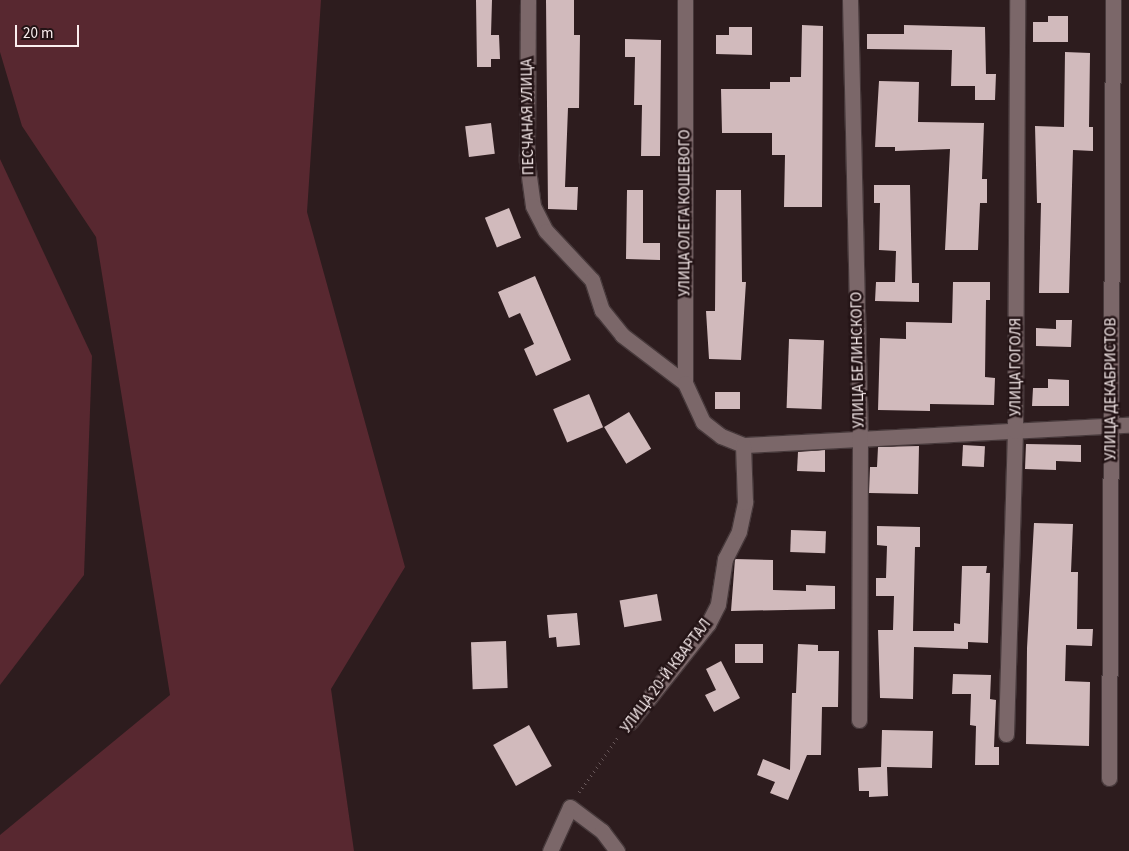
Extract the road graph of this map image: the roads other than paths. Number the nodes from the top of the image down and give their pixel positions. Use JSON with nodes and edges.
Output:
{"nodes":[{"id":1,"x":528,"y":0,"type":"edge"},
{"id":2,"x":684,"y":0,"type":"edge"},
{"id":3,"x":850,"y":0,"type":"edge"},
{"id":4,"x":1018,"y":0,"type":"edge"},
{"id":5,"x":1113,"y":0,"type":"edge"},
{"id":6,"x":685,"y":383,"type":"junction"},
{"id":7,"x":1129,"y":425,"type":"edge"},
{"id":8,"x":1110,"y":426,"type":"junction"},
{"id":9,"x":1015,"y":431,"type":"junction"},
{"id":10,"x":860,"y":438,"type":"junction"},
{"id":11,"x":743,"y":445,"type":"junction"},
{"id":12,"x":859,"y":720,"type":"dead end"},
{"id":13,"x":630,"y":722,"type":"road end"},
{"id":14,"x":1006,"y":734,"type":"dead end"},
{"id":15,"x":1109,"y":778,"type":"dead end"},
{"id":16,"x":550,"y":851,"type":"edge"},
{"id":17,"x":617,"y":851,"type":"edge"}],
"edges":[{"from":1,"to":6,"type":"street","name":"ПЕСЧАНАЯ УЛИЦА"},
{"from":2,"to":6,"type":"street","name":"УЛИЦА ОЛЕГА КОШЕВОГО"},
{"from":3,"to":10,"type":"street","name":"УЛИЦА БЕЛИНСКОГО"},
{"from":4,"to":9,"type":"street","name":"УЛИЦА ГОГОЛЯ"},
{"from":5,"to":8,"type":"street","name":"УЛИЦА ДЕКАБРИСТОВ"},
{"from":6,"to":11,"type":"street","name":"УЛИЦА ОЛЕГА КОШЕВОГО"},
{"from":7,"to":8,"type":"street"},
{"from":8,"to":9,"type":"street"},
{"from":8,"to":15,"type":"street","name":"УЛИЦА ДЕКАБРИСТОВ"},
{"from":9,"to":10,"type":"street"},
{"from":9,"to":14,"type":"street","name":"УЛИЦА ГОГОЛЯ"},
{"from":10,"to":11,"type":"street"},
{"from":10,"to":12,"type":"street","name":"УЛИЦА БЕЛИНСКОГО"},
{"from":11,"to":13,"type":"street","name":"УЛИЦА 20-Й КВАРТАЛ"},
{"from":16,"to":17,"type":"street"}]}
